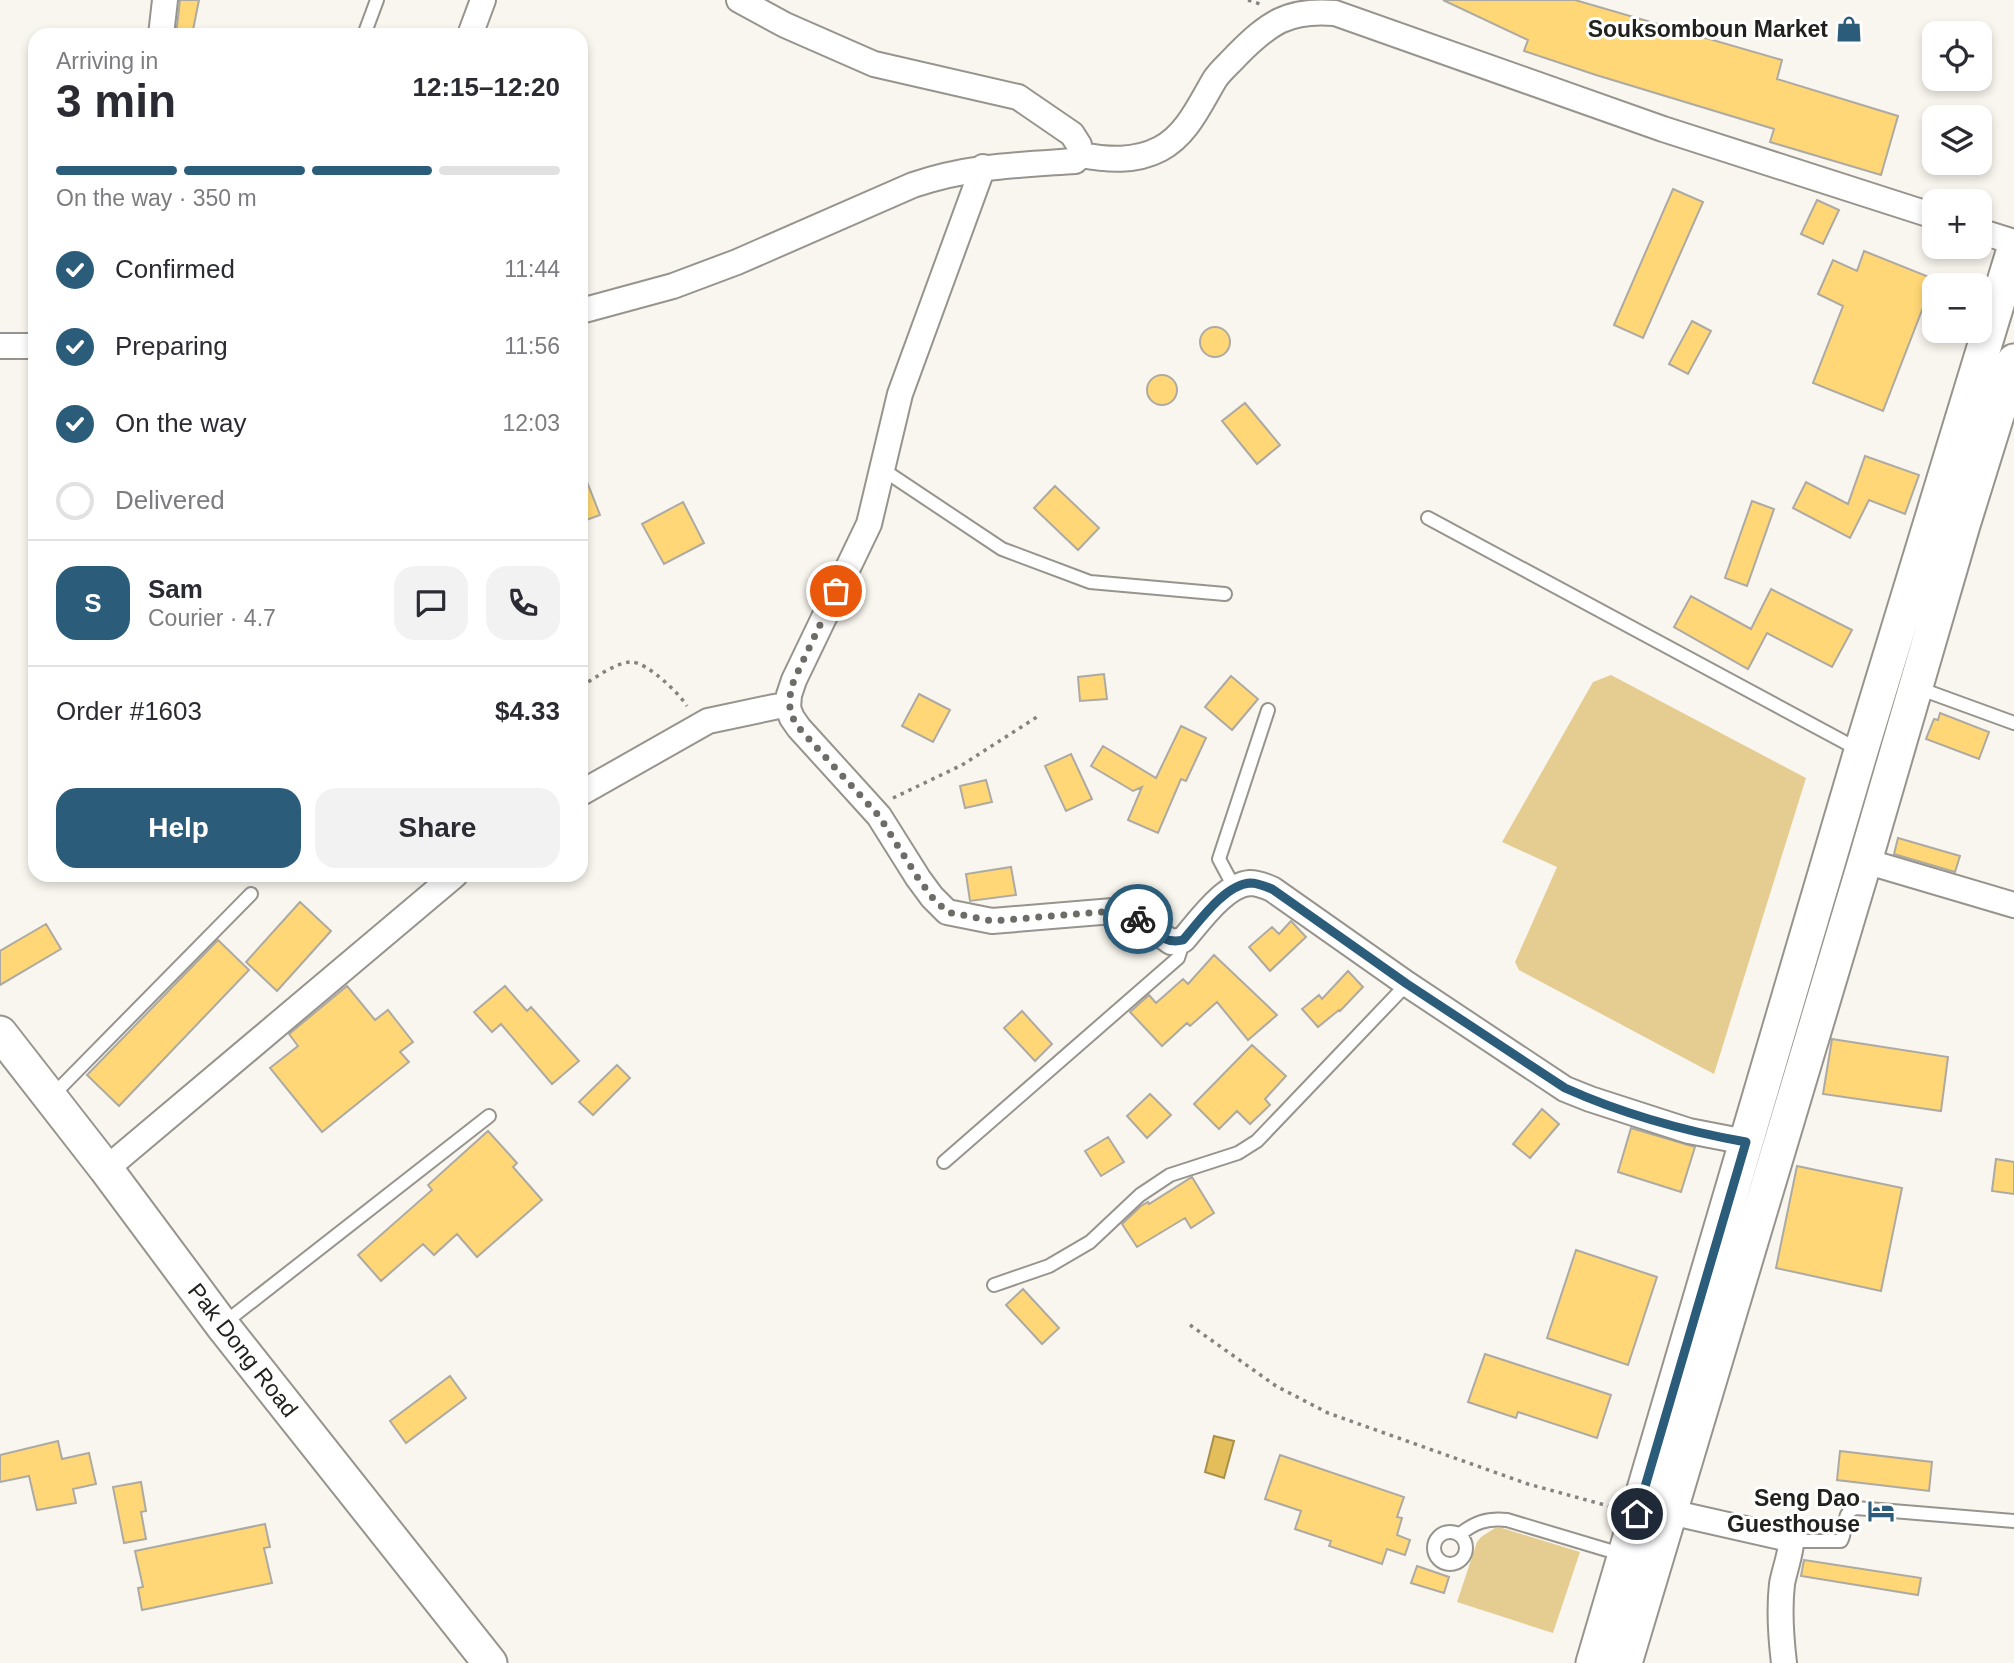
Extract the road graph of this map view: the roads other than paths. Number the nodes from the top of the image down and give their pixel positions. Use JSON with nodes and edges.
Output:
{"nodes":[{"id":1,"x":165,"y":0,"type":"edge"},
{"id":2,"x":377,"y":0,"type":"edge"},
{"id":3,"x":483,"y":0,"type":"edge"},
{"id":4,"x":739,"y":0,"type":"edge"},
{"id":5,"x":1294,"y":8,"type":"edge"},
{"id":6,"x":161,"y":28,"type":"edge"},
{"id":7,"x":367,"y":28,"type":"edge"},
{"id":8,"x":473,"y":28,"type":"edge"},
{"id":9,"x":1081,"y":155,"type":"junction"},
{"id":10,"x":983,"y":167,"type":"junction"},
{"id":11,"x":1922,"y":212,"type":"edge"},
{"id":12,"x":1992,"y":235,"type":"edge"},
{"id":13,"x":2014,"y":242,"type":"edge"},
{"id":14,"x":2014,"y":249,"type":"edge"},
{"id":15,"x":588,"y":309,"type":"edge"},
{"id":16,"x":0,"y":346,"type":"edge"},
{"id":17,"x":28,"y":346,"type":"edge"},
{"id":18,"x":2014,"y":360,"type":"edge"},
{"id":19,"x":882,"y":469,"type":"junction"},
{"id":20,"x":1428,"y":518,"type":"dead end"},
{"id":21,"x":1225,"y":594,"type":"dead end"},
{"id":22,"x":1915,"y":687,"type":"junction"},
{"id":23,"x":788,"y":708,"type":"junction"},
{"id":24,"x":1268,"y":710,"type":"dead end"},
{"id":25,"x":2014,"y":723,"type":"edge"},
{"id":26,"x":1861,"y":751,"type":"junction"},
{"id":27,"x":588,"y":789,"type":"edge"},
{"id":28,"x":1865,"y":861,"type":"junction"},
{"id":29,"x":447,"y":882,"type":"edge"},
{"id":30,"x":1235,"y":889,"type":"junction"},
{"id":31,"x":251,"y":894,"type":"dead end"},
{"id":32,"x":2014,"y":905,"type":"edge"},
{"id":33,"x":1178,"y":942,"type":"junction"},
{"id":34,"x":1407,"y":984,"type":"junction"},
{"id":35,"x":0,"y":1033,"type":"edge"},
{"id":36,"x":50,"y":1097,"type":"junction"},
{"id":37,"x":489,"y":1116,"type":"dead end"},
{"id":38,"x":1746,"y":1142,"type":"junction"},
{"id":39,"x":944,"y":1161,"type":"dead end"},
{"id":40,"x":106,"y":1170,"type":"junction"},
{"id":41,"x":994,"y":1285,"type":"dead end"},
{"id":42,"x":222,"y":1325,"type":"junction"},
{"id":43,"x":1680,"y":1424,"type":"junction"},
{"id":44,"x":1670,"y":1511,"type":"junction"},
{"id":45,"x":2014,"y":1521,"type":"edge"},
{"id":46,"x":1459,"y":1535,"type":"dead end"},
{"id":47,"x":1791,"y":1541,"type":"junction"},
{"id":48,"x":1625,"y":1555,"type":"junction"},
{"id":49,"x":490,"y":1663,"type":"edge"},
{"id":50,"x":1593,"y":1663,"type":"edge"},
{"id":51,"x":1625,"y":1663,"type":"edge"},
{"id":52,"x":1784,"y":1663,"type":"edge"}],
"edges":[{"from":1,"to":6,"type":"street"},
{"from":2,"to":7,"type":"lane"},
{"from":3,"to":8,"type":"street"},
{"from":4,"to":9,"type":"street"},
{"from":5,"to":9,"type":"street"},
{"from":5,"to":11,"type":"street"},
{"from":9,"to":10,"type":"street"},
{"from":10,"to":15,"type":"street"},
{"from":10,"to":19,"type":"street"},
{"from":12,"to":13,"type":"street"},
{"from":14,"to":26,"type":"main road"},
{"from":16,"to":17,"type":"street"},
{"from":18,"to":22,"type":"main road"},
{"from":19,"to":21,"type":"lane"},
{"from":19,"to":23,"type":"street"},
{"from":20,"to":26,"type":"lane"},
{"from":22,"to":25,"type":"lane"},
{"from":22,"to":28,"type":"main road"},
{"from":23,"to":27,"type":"street"},
{"from":23,"to":33,"type":"street"},
{"from":24,"to":30,"type":"lane"},
{"from":26,"to":38,"type":"main road"},
{"from":28,"to":32,"type":"street"},
{"from":28,"to":43,"type":"main road"},
{"from":29,"to":40,"type":"street"},
{"from":30,"to":33,"type":"street"},
{"from":30,"to":34,"type":"street"},
{"from":31,"to":36,"type":"lane"},
{"from":33,"to":39,"type":"lane"},
{"from":34,"to":38,"type":"street"},
{"from":34,"to":41,"type":"lane"},
{"from":35,"to":36,"type":"main road","name":"Pak Dong Road"},
{"from":36,"to":40,"type":"main road","name":"Pak Dong Road"},
{"from":37,"to":42,"type":"lane"},
{"from":38,"to":43,"type":"main road"},
{"from":40,"to":42,"type":"main road","name":"Pak Dong Road"},
{"from":42,"to":49,"type":"main road","name":"Pak Dong Road"},
{"from":43,"to":44,"type":"main road"},
{"from":43,"to":48,"type":"main road"},
{"from":44,"to":47,"type":"street"},
{"from":44,"to":51,"type":"main road"},
{"from":45,"to":47,"type":"lane"},
{"from":46,"to":48,"type":"lane"},
{"from":47,"to":52,"type":"street"},
{"from":48,"to":50,"type":"main road"}]}
